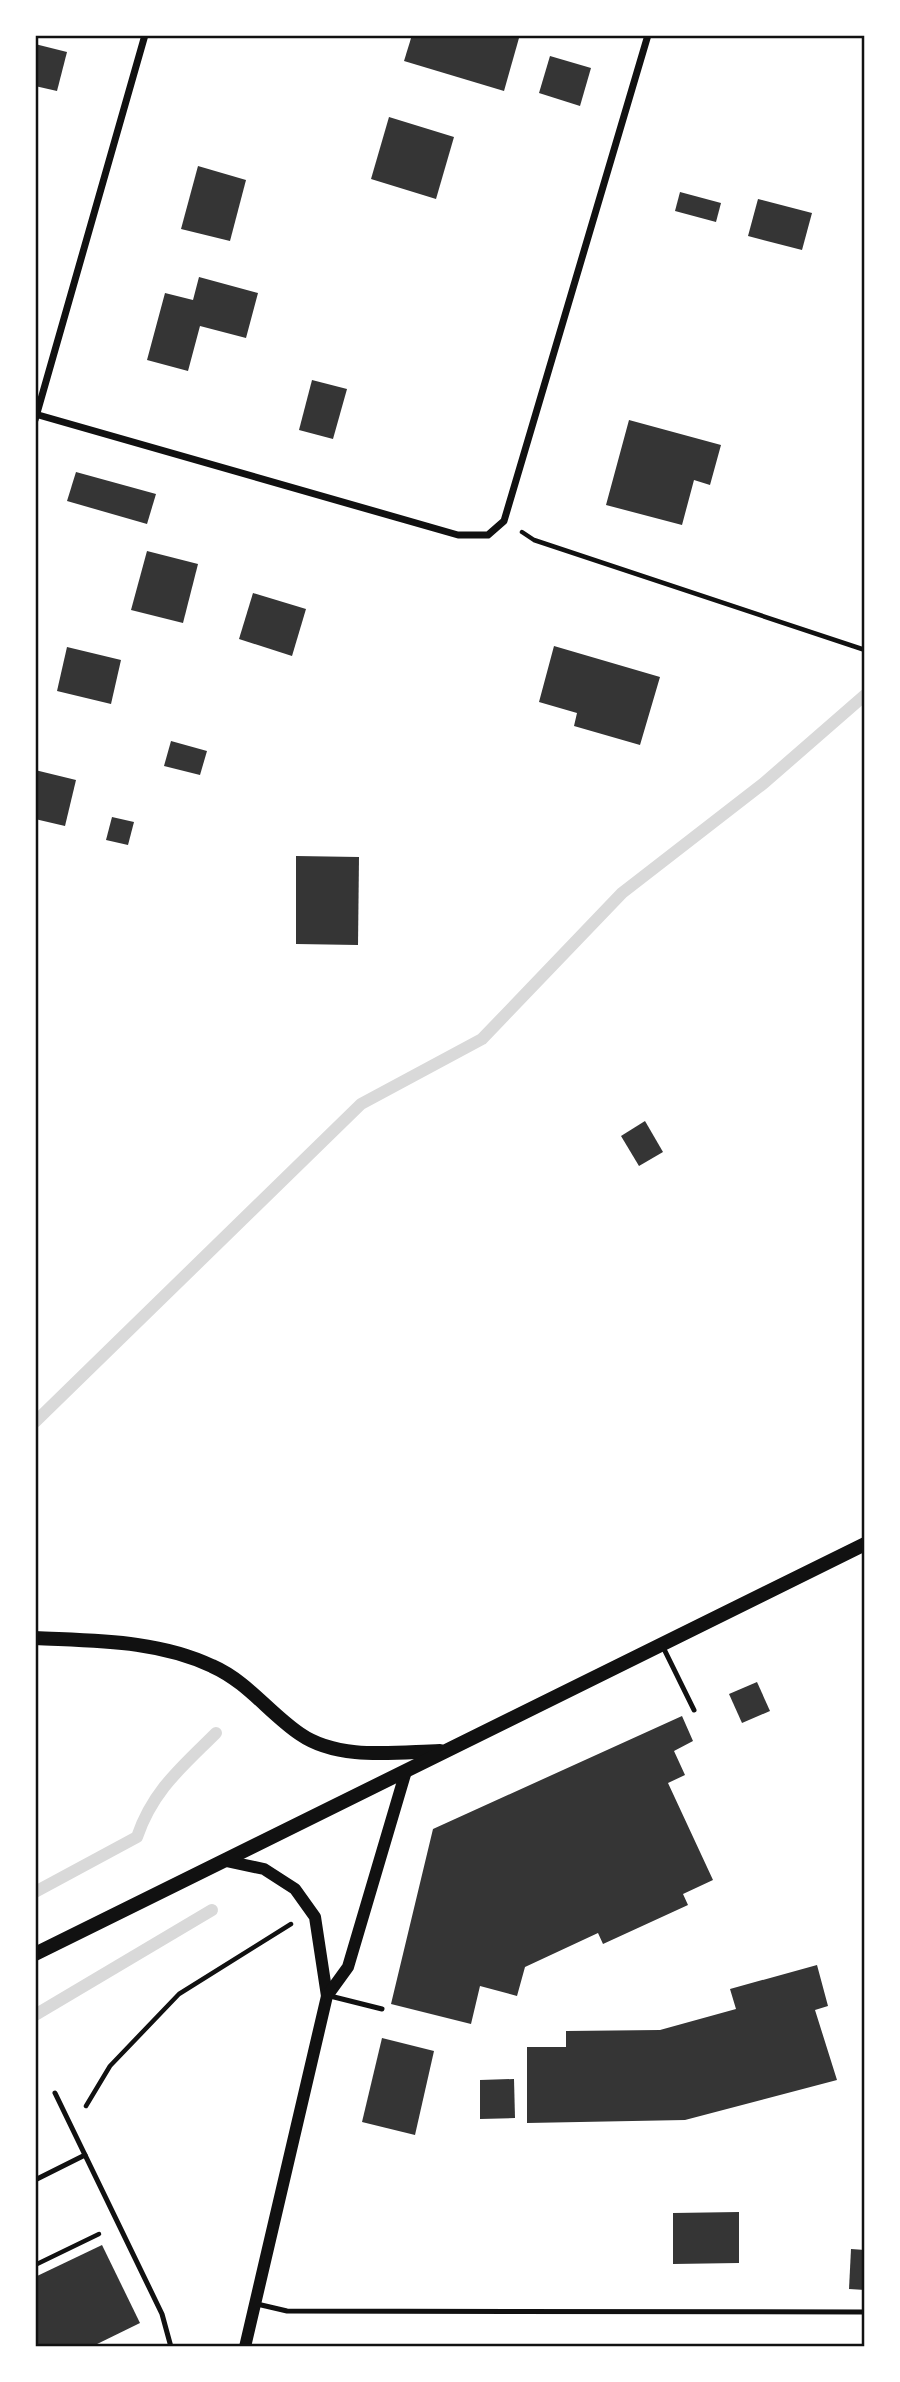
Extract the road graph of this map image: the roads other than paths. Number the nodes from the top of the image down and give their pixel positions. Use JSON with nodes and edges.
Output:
{"nodes":[{"id":1,"x":145,"y":35,"type":"edge"},
{"id":2,"x":648,"y":35,"type":"edge"},
{"id":3,"x":36,"y":416,"type":"edge"},
{"id":4,"x":865,"y":1544,"type":"edge"},
{"id":5,"x":35,"y":1638,"type":"edge"},
{"id":6,"x":662,"y":1644,"type":"junction"},
{"id":7,"x":694,"y":1710,"type":"dead end"},
{"id":8,"x":443,"y":1751,"type":"junction"},
{"id":9,"x":406,"y":1771,"type":"junction"},
{"id":10,"x":226,"y":1861,"type":"junction"},
{"id":11,"x":35,"y":1954,"type":"edge"},
{"id":12,"x":327,"y":1996,"type":"junction"},
{"id":13,"x":382,"y":2009,"type":"dead end"},
{"id":14,"x":55,"y":2093,"type":"dead end"},
{"id":15,"x":85,"y":2155,"type":"junction"},
{"id":16,"x":35,"y":2180,"type":"edge"},
{"id":17,"x":256,"y":2303,"type":"junction"},
{"id":18,"x":865,"y":2312,"type":"edge"},
{"id":19,"x":171,"y":2347,"type":"edge"},
{"id":20,"x":245,"y":2347,"type":"edge"}],
"edges":[{"from":1,"to":3,"type":"street"},
{"from":2,"to":3,"type":"street"},
{"from":4,"to":6,"type":"main road"},
{"from":5,"to":8,"type":"main road"},
{"from":6,"to":7,"type":"lane"},
{"from":6,"to":8,"type":"main road"},
{"from":8,"to":9,"type":"main road"},
{"from":9,"to":10,"type":"main road"},
{"from":9,"to":12,"type":"street"},
{"from":10,"to":11,"type":"main road"},
{"from":10,"to":12,"type":"street"},
{"from":12,"to":13,"type":"lane"},
{"from":12,"to":17,"type":"street"},
{"from":14,"to":15,"type":"lane"},
{"from":15,"to":16,"type":"lane"},
{"from":15,"to":19,"type":"lane"},
{"from":17,"to":18,"type":"lane"},
{"from":17,"to":20,"type":"street"}]}
